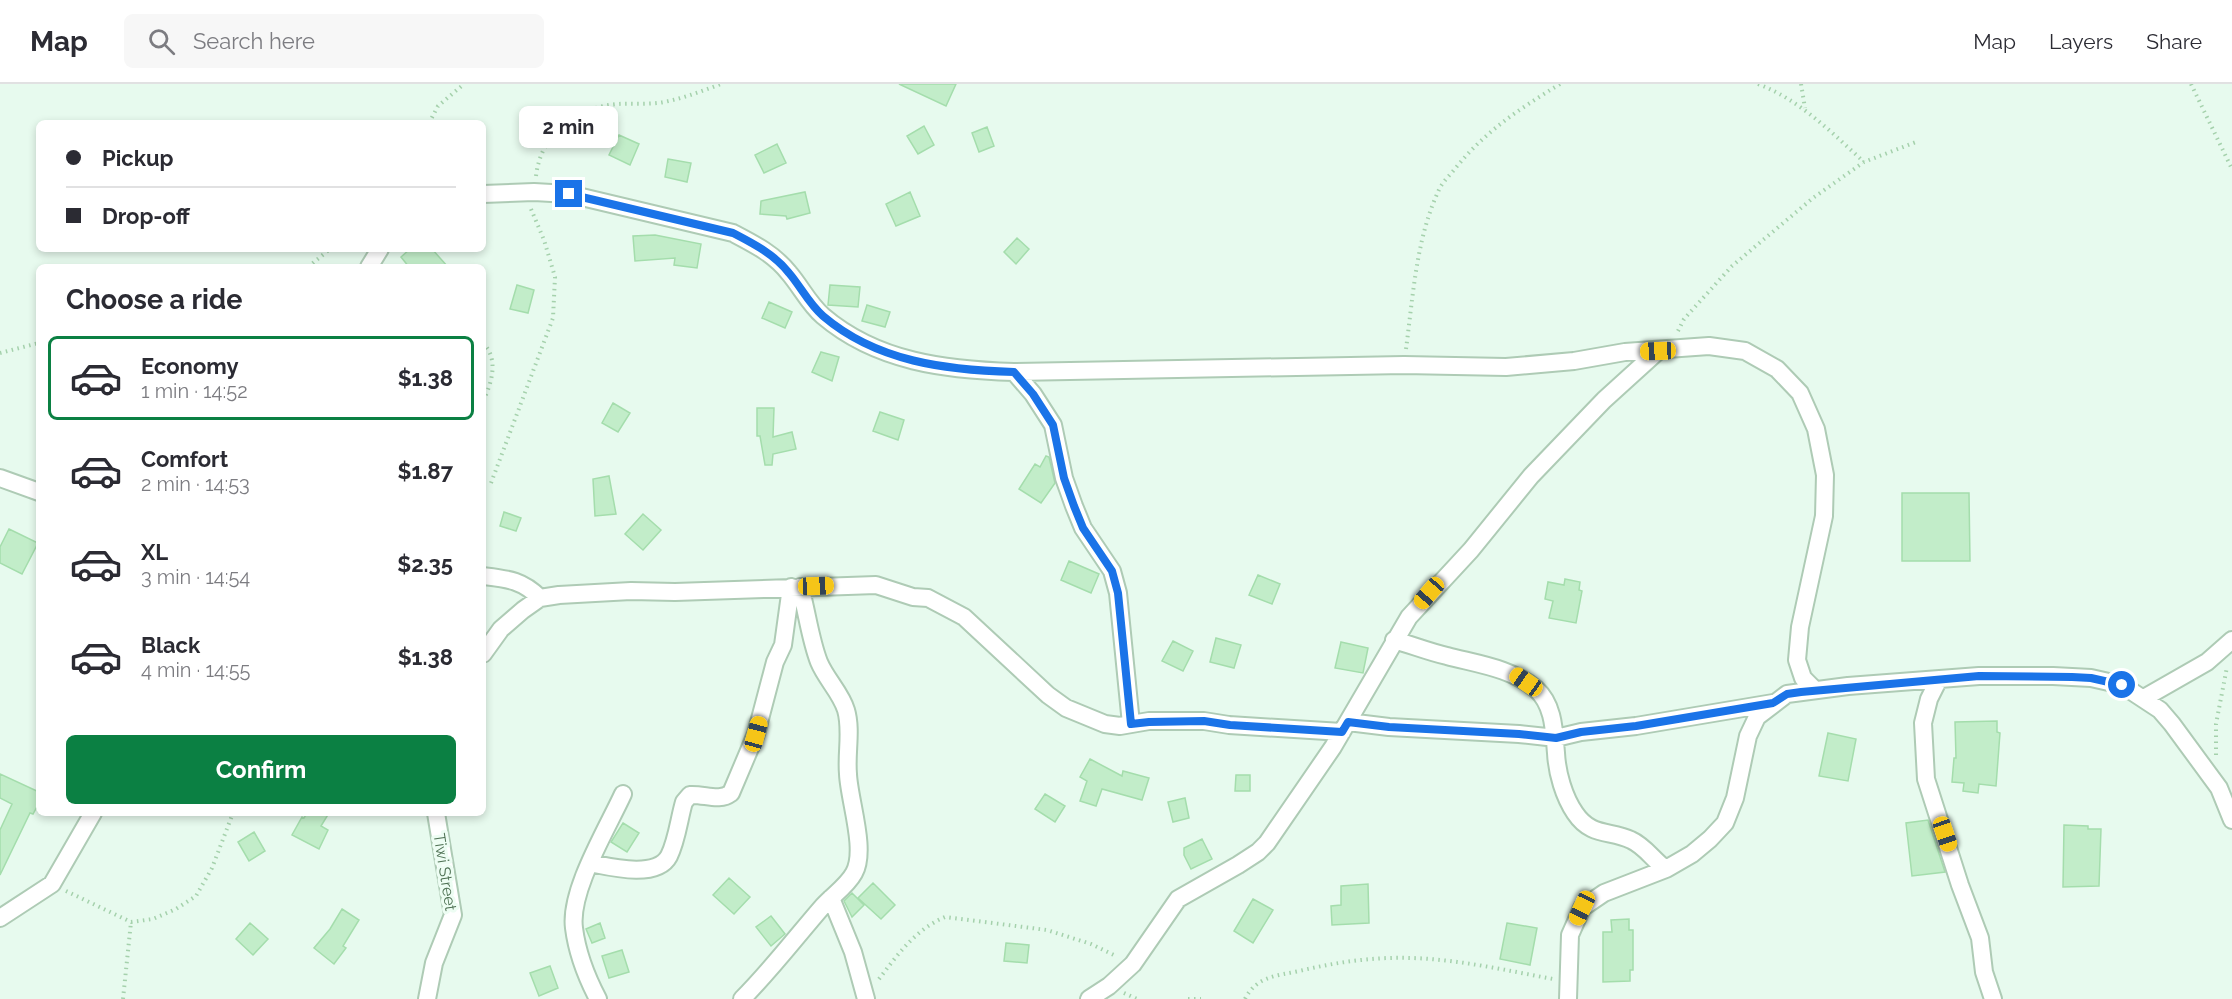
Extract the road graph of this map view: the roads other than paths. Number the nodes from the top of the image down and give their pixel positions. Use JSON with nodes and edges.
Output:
{"nodes":[{"id":1,"x":486,"y":194,"type":"edge"},
{"id":2,"x":1662,"y":351,"type":"junction"},
{"id":3,"x":1014,"y":372,"type":"junction"},
{"id":4,"x":0,"y":478,"type":"edge"},
{"id":5,"x":36,"y":491,"type":"edge"},
{"id":6,"x":486,"y":576,"type":"edge"},
{"id":7,"x":796,"y":587,"type":"junction"},
{"id":8,"x":540,"y":598,"type":"junction"},
{"id":9,"x":1394,"y":640,"type":"junction"},
{"id":10,"x":2232,"y":640,"type":"edge"},
{"id":11,"x":486,"y":650,"type":"edge"},
{"id":12,"x":1940,"y":679,"type":"junction"},
{"id":13,"x":1815,"y":690,"type":"junction"},
{"id":14,"x":2144,"y":698,"type":"junction"},
{"id":15,"x":1773,"y":703,"type":"junction"},
{"id":16,"x":1131,"y":724,"type":"junction"},
{"id":17,"x":1345,"y":727,"type":"junction"},
{"id":18,"x":1556,"y":738,"type":"junction"},
{"id":19,"x":623,"y":794,"type":"dead end"},
{"id":20,"x":91,"y":816,"type":"edge"},
{"id":21,"x":436,"y":816,"type":"edge"},
{"id":22,"x":2232,"y":820,"type":"edge"},
{"id":23,"x":590,"y":864,"type":"junction"},
{"id":24,"x":1666,"y":870,"type":"junction"},
{"id":25,"x":831,"y":898,"type":"junction"},
{"id":26,"x":0,"y":918,"type":"edge"},
{"id":27,"x":865,"y":997,"type":"edge"},
{"id":28,"x":427,"y":999,"type":"edge"},
{"id":29,"x":598,"y":999,"type":"edge"},
{"id":30,"x":742,"y":999,"type":"edge"},
{"id":31,"x":1089,"y":999,"type":"edge"},
{"id":32,"x":1568,"y":999,"type":"edge"},
{"id":33,"x":1993,"y":999,"type":"edge"}],
"edges":[{"from":1,"to":3,"type":"street"},
{"from":2,"to":3,"type":"street"},
{"from":2,"to":9,"type":"street"},
{"from":2,"to":13,"type":"street"},
{"from":3,"to":16,"type":"street"},
{"from":4,"to":5,"type":"street"},
{"from":6,"to":8,"type":"street"},
{"from":7,"to":8,"type":"street"},
{"from":7,"to":16,"type":"street"},
{"from":7,"to":23,"type":"street"},
{"from":7,"to":25,"type":"street"},
{"from":8,"to":11,"type":"street"},
{"from":9,"to":17,"type":"street"},
{"from":9,"to":18,"type":"street"},
{"from":10,"to":14,"type":"street"},
{"from":12,"to":13,"type":"street"},
{"from":12,"to":14,"type":"street"},
{"from":12,"to":33,"type":"street"},
{"from":13,"to":15,"type":"street"},
{"from":14,"to":22,"type":"street"},
{"from":15,"to":18,"type":"street"},
{"from":15,"to":24,"type":"street"},
{"from":16,"to":17,"type":"street"},
{"from":17,"to":18,"type":"street"},
{"from":17,"to":31,"type":"street"},
{"from":18,"to":24,"type":"street"},
{"from":19,"to":23,"type":"street"},
{"from":20,"to":26,"type":"street"},
{"from":21,"to":28,"type":"street","name":"Tiwi Street"},
{"from":23,"to":29,"type":"street"},
{"from":24,"to":32,"type":"street"},
{"from":25,"to":27,"type":"street"},
{"from":25,"to":30,"type":"street"}]}
